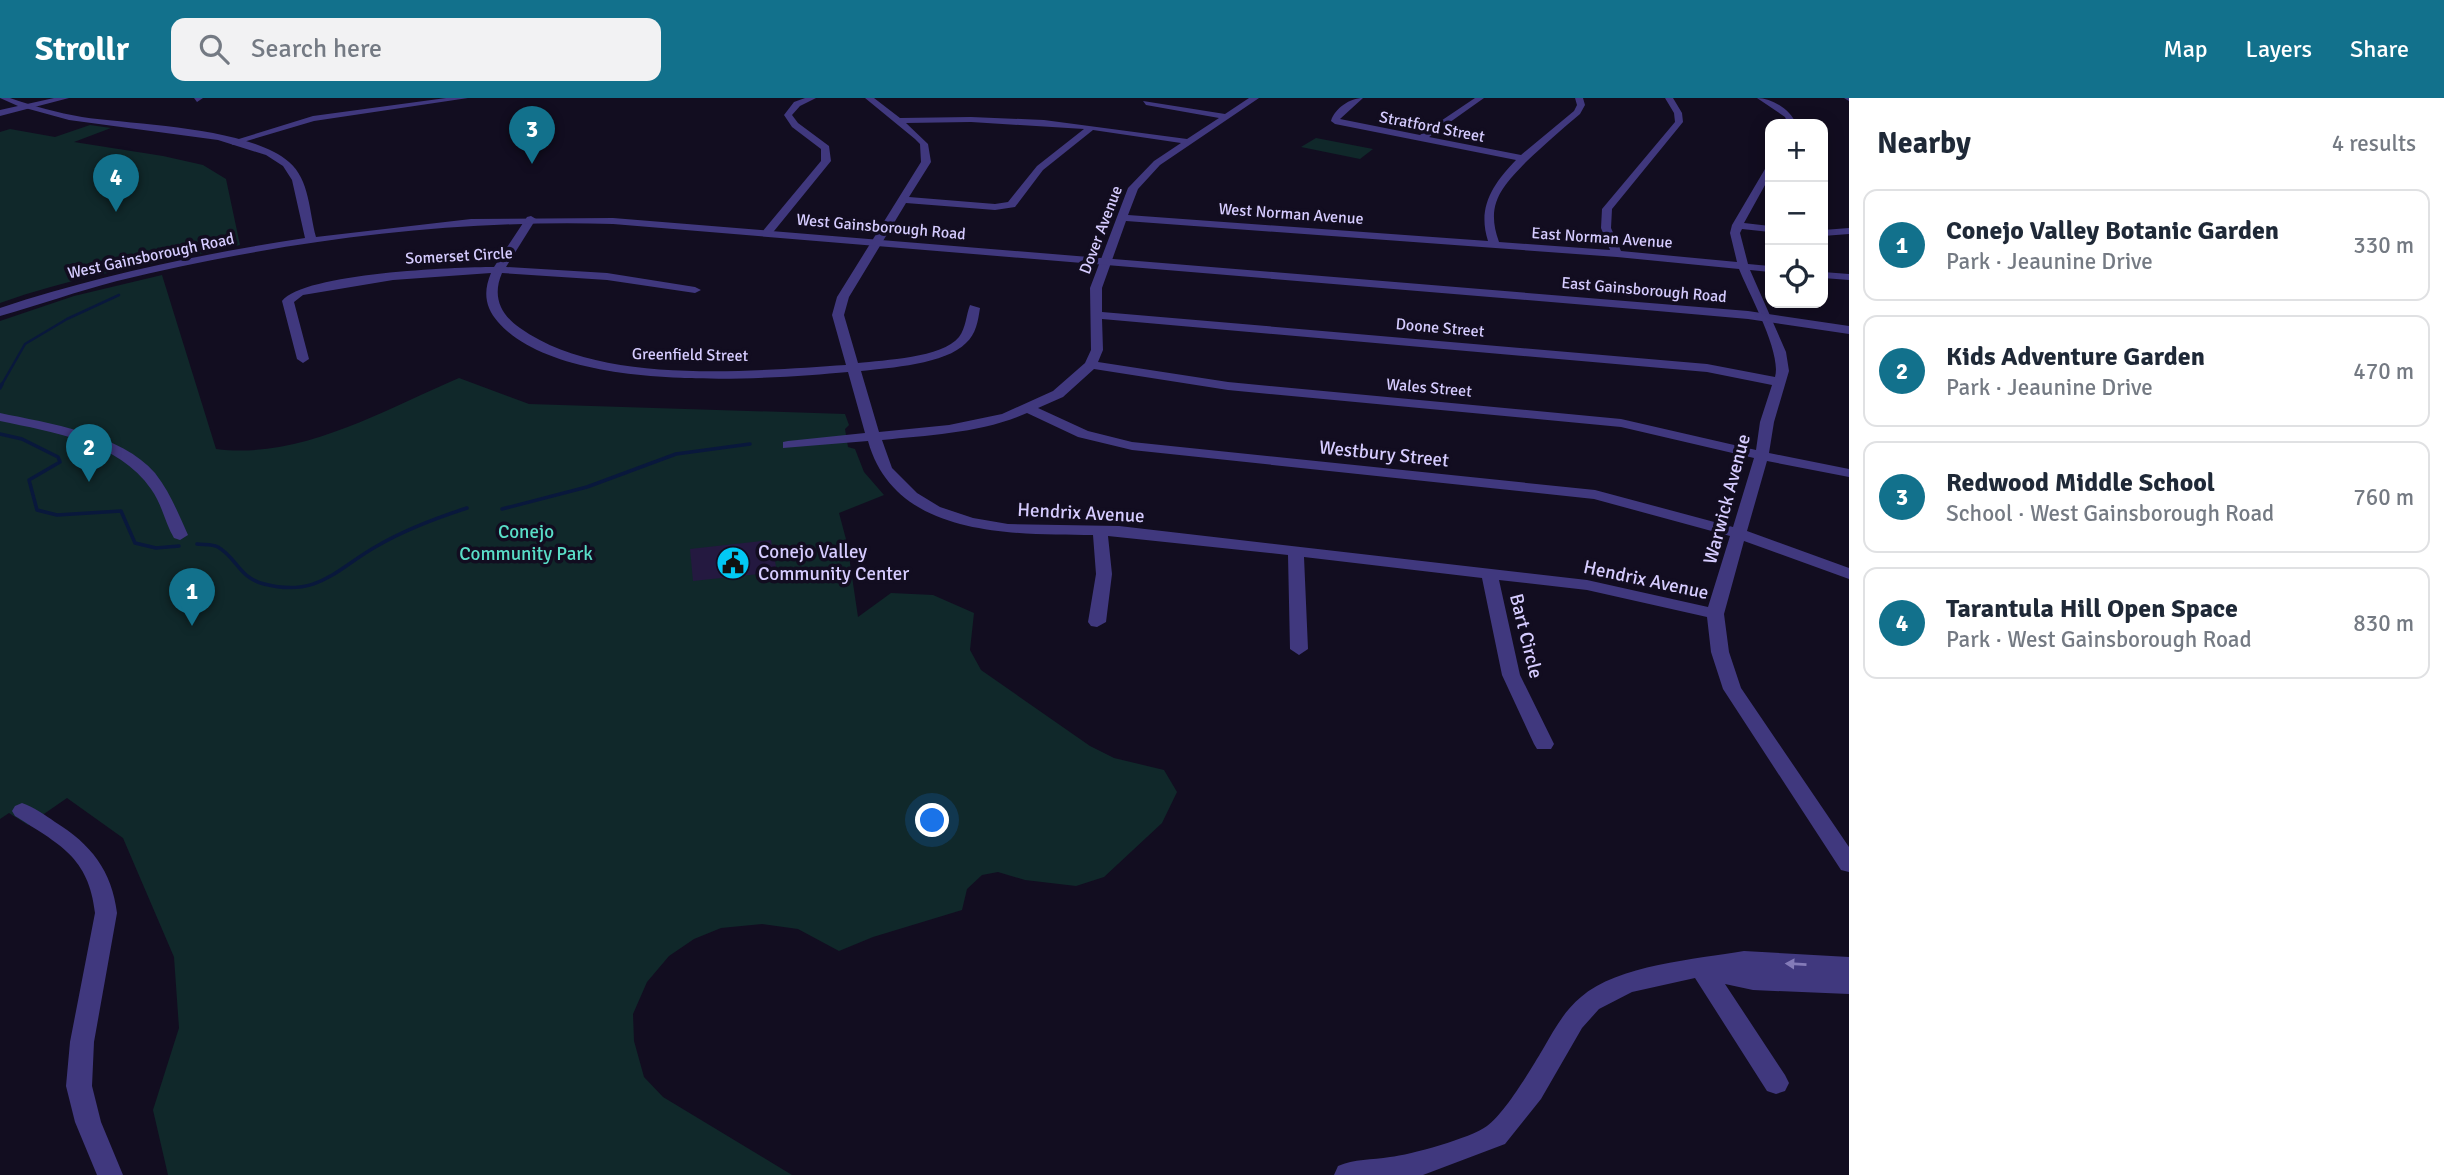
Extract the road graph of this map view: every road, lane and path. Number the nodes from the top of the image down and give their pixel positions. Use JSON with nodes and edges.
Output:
{"nodes":[{"id":1,"x":2,"y":98,"type":"edge"},
{"id":2,"x":65,"y":98,"type":"edge"},
{"id":3,"x":464,"y":98,"type":"edge"},
{"id":4,"x":811,"y":98,"type":"edge"},
{"id":5,"x":869,"y":98,"type":"edge"},
{"id":6,"x":1255,"y":98,"type":"edge"},
{"id":7,"x":1359,"y":98,"type":"edge"},
{"id":8,"x":1480,"y":98,"type":"edge"},
{"id":9,"x":1579,"y":98,"type":"edge"},
{"id":10,"x":1669,"y":98,"type":"edge"},
{"id":11,"x":1760,"y":98,"type":"edge"},
{"id":12,"x":1146,"y":103,"type":"dead end"},
{"id":13,"x":27,"y":107,"type":"junction"},
{"id":14,"x":0,"y":113,"type":"edge"},
{"id":15,"x":1227,"y":117,"type":"junction"},
{"id":16,"x":1790,"y":119,"type":"edge"},
{"id":17,"x":900,"y":121,"type":"junction"},
{"id":18,"x":1091,"y":128,"type":"junction"},
{"id":19,"x":1420,"y":139,"type":"junction"},
{"id":20,"x":233,"y":142,"type":"junction"},
{"id":21,"x":1188,"y":142,"type":"junction"},
{"id":22,"x":1525,"y":159,"type":"junction"},
{"id":23,"x":1765,"y":177,"type":"edge"},
{"id":24,"x":903,"y":200,"type":"junction"},
{"id":25,"x":1122,"y":218,"type":"junction"},
{"id":26,"x":531,"y":219,"type":"junction"},
{"id":27,"x":1737,"y":225,"type":"junction"},
{"id":28,"x":1765,"y":228,"type":"edge"},
{"id":29,"x":1849,"y":231,"type":"edge"},
{"id":30,"x":1828,"y":233,"type":"edge"},
{"id":31,"x":766,"y":234,"type":"junction"},
{"id":32,"x":311,"y":239,"type":"junction"},
{"id":33,"x":876,"y":243,"type":"junction"},
{"id":34,"x":1457,"y":243,"type":"joint"},
{"id":35,"x":1495,"y":246,"type":"junction"},
{"id":36,"x":1616,"y":254,"type":"junction"},
{"id":37,"x":1105,"y":262,"type":"junction"},
{"id":38,"x":1743,"y":266,"type":"junction"},
{"id":39,"x":500,"y":268,"type":"junction"},
{"id":40,"x":1765,"y":268,"type":"edge"},
{"id":41,"x":1828,"y":275,"type":"edge"},
{"id":42,"x":1849,"y":277,"type":"edge"},
{"id":43,"x":1435,"y":289,"type":"joint"},
{"id":44,"x":695,"y":290,"type":"dead end"},
{"id":45,"x":974,"y":308,"type":"dead end"},
{"id":46,"x":0,"y":312,"type":"edge"},
{"id":47,"x":1097,"y":315,"type":"junction"},
{"id":48,"x":1766,"y":317,"type":"junction"},
{"id":49,"x":1849,"y":330,"type":"edge"},
{"id":50,"x":303,"y":359,"type":"dead end"},
{"id":51,"x":1091,"y":365,"type":"junction"},
{"id":52,"x":851,"y":368,"type":"junction"},
{"id":53,"x":1779,"y":382,"type":"junction"},
{"id":54,"x":1030,"y":409,"type":"junction"},
{"id":55,"x":0,"y":417,"type":"edge"},
{"id":56,"x":873,"y":436,"type":"junction"},
{"id":57,"x":788,"y":445,"type":"dead end"},
{"id":58,"x":1762,"y":454,"type":"junction"},
{"id":59,"x":1849,"y":474,"type":"edge"},
{"id":60,"x":1100,"y":530,"type":"junction"},
{"id":61,"x":1737,"y":533,"type":"junction"},
{"id":62,"x":180,"y":535,"type":"dead end"},
{"id":63,"x":1296,"y":552,"type":"junction"},
{"id":64,"x":1489,"y":574,"type":"junction"},
{"id":65,"x":1849,"y":574,"type":"edge"},
{"id":66,"x":1715,"y":614,"type":"junction"},
{"id":67,"x":1097,"y":622,"type":"dead end"},
{"id":68,"x":1299,"y":649,"type":"dead end"},
{"id":69,"x":1544,"y":744,"type":"dead end"},
{"id":70,"x":22,"y":811,"type":"dead end"},
{"id":71,"x":1849,"y":864,"type":"edge"},
{"id":72,"x":1849,"y":967,"type":"edge"},
{"id":73,"x":1702,"y":970,"type":"junction"},
{"id":74,"x":1849,"y":984,"type":"edge"},
{"id":75,"x":1776,"y":1083,"type":"dead end"},
{"id":76,"x":110,"y":1175,"type":"edge"},
{"id":77,"x":1347,"y":1175,"type":"edge"}],
"edges":[{"from":1,"to":13,"type":"street"},
{"from":2,"to":13,"type":"street"},
{"from":3,"to":20,"type":"street"},
{"from":4,"to":31,"type":"street"},
{"from":5,"to":17,"type":"street","name":"Hendrix Avenue"},
{"from":6,"to":15,"type":"street","name":"Dover Avenue"},
{"from":7,"to":19,"type":"street","name":"Stratford Street"},
{"from":8,"to":19,"type":"street"},
{"from":9,"to":22,"type":"street"},
{"from":10,"to":36,"type":"street"},
{"from":11,"to":16,"type":"street"},
{"from":12,"to":15,"type":"street"},
{"from":13,"to":14,"type":"street"},
{"from":13,"to":20,"type":"street"},
{"from":15,"to":21,"type":"street","name":"Dover Avenue"},
{"from":17,"to":18,"type":"street"},
{"from":17,"to":24,"type":"street","name":"Hendrix Avenue"},
{"from":18,"to":21,"type":"street"},
{"from":18,"to":24,"type":"street"},
{"from":19,"to":22,"type":"street","name":"Stratford Street"},
{"from":20,"to":32,"type":"street"},
{"from":21,"to":25,"type":"street","name":"Dover Avenue"},
{"from":22,"to":35,"type":"street"},
{"from":23,"to":27,"type":"street"},
{"from":24,"to":33,"type":"street","name":"Hendrix Avenue"},
{"from":25,"to":34,"type":"street","name":"West Norman Avenue"},
{"from":25,"to":37,"type":"street","name":"Dover Avenue"},
{"from":26,"to":31,"type":"street","name":"West Gainsborough Road"},
{"from":26,"to":32,"type":"street","name":"West Gainsborough Road"},
{"from":26,"to":39,"type":"street","name":"Greenfield Street"},
{"from":27,"to":28,"type":"street"},
{"from":27,"to":38,"type":"street","name":"Warwick Avenue"},
{"from":29,"to":30,"type":"street"},
{"from":31,"to":33,"type":"street","name":"West Gainsborough Road"},
{"from":32,"to":46,"type":"street","name":"West Gainsborough Road"},
{"from":33,"to":37,"type":"street","name":"West Gainsborough Road"},
{"from":33,"to":52,"type":"street","name":"Hendrix Avenue"},
{"from":34,"to":35,"type":"street","name":"East Norman Avenue"},
{"from":35,"to":36,"type":"street","name":"East Norman Avenue"},
{"from":36,"to":38,"type":"street","name":"East Norman Avenue"},
{"from":37,"to":43,"type":"street","name":"West Gainsborough Road"},
{"from":37,"to":47,"type":"street","name":"Dover Avenue"},
{"from":38,"to":40,"type":"street","name":"East Norman Avenue"},
{"from":38,"to":48,"type":"street","name":"Warwick Avenue"},
{"from":39,"to":44,"type":"street","name":"Somerset Circle"},
{"from":39,"to":50,"type":"street","name":"Somerset Circle"},
{"from":39,"to":52,"type":"street","name":"Greenfield Street"},
{"from":41,"to":42,"type":"street"},
{"from":43,"to":48,"type":"street","name":"East Gainsborough Road"},
{"from":45,"to":52,"type":"street","name":"Greenfield Street"},
{"from":47,"to":51,"type":"street","name":"Dover Avenue"},
{"from":47,"to":53,"type":"street","name":"Doone Street"},
{"from":48,"to":49,"type":"street","name":"East Gainsborough Road"},
{"from":48,"to":53,"type":"street","name":"Warwick Avenue"},
{"from":51,"to":54,"type":"street"},
{"from":51,"to":58,"type":"street","name":"Wales Street"},
{"from":52,"to":56,"type":"street","name":"Hendrix Avenue"},
{"from":53,"to":58,"type":"street","name":"Warwick Avenue"},
{"from":54,"to":56,"type":"street"},
{"from":54,"to":61,"type":"street","name":"Westbury Street"},
{"from":55,"to":62,"type":"street"},
{"from":56,"to":57,"type":"street"},
{"from":56,"to":60,"type":"street","name":"Hendrix Avenue"},
{"from":58,"to":59,"type":"street","name":"Wales Street"},
{"from":58,"to":61,"type":"street","name":"Warwick Avenue"},
{"from":60,"to":63,"type":"street","name":"Hendrix Avenue"},
{"from":60,"to":67,"type":"street"},
{"from":61,"to":65,"type":"street","name":"Westbury Street"},
{"from":61,"to":66,"type":"street","name":"Warwick Avenue"},
{"from":63,"to":64,"type":"street","name":"Hendrix Avenue"},
{"from":63,"to":68,"type":"street"},
{"from":64,"to":66,"type":"street","name":"Hendrix Avenue"},
{"from":64,"to":69,"type":"street","name":"Bart Circle"},
{"from":66,"to":71,"type":"street","name":"Warwick Avenue"},
{"from":70,"to":76,"type":"street"},
{"from":72,"to":73,"type":"street","one_way":true},
{"from":73,"to":74,"type":"street"},
{"from":73,"to":75,"type":"street"},
{"from":73,"to":77,"type":"street"}]}
